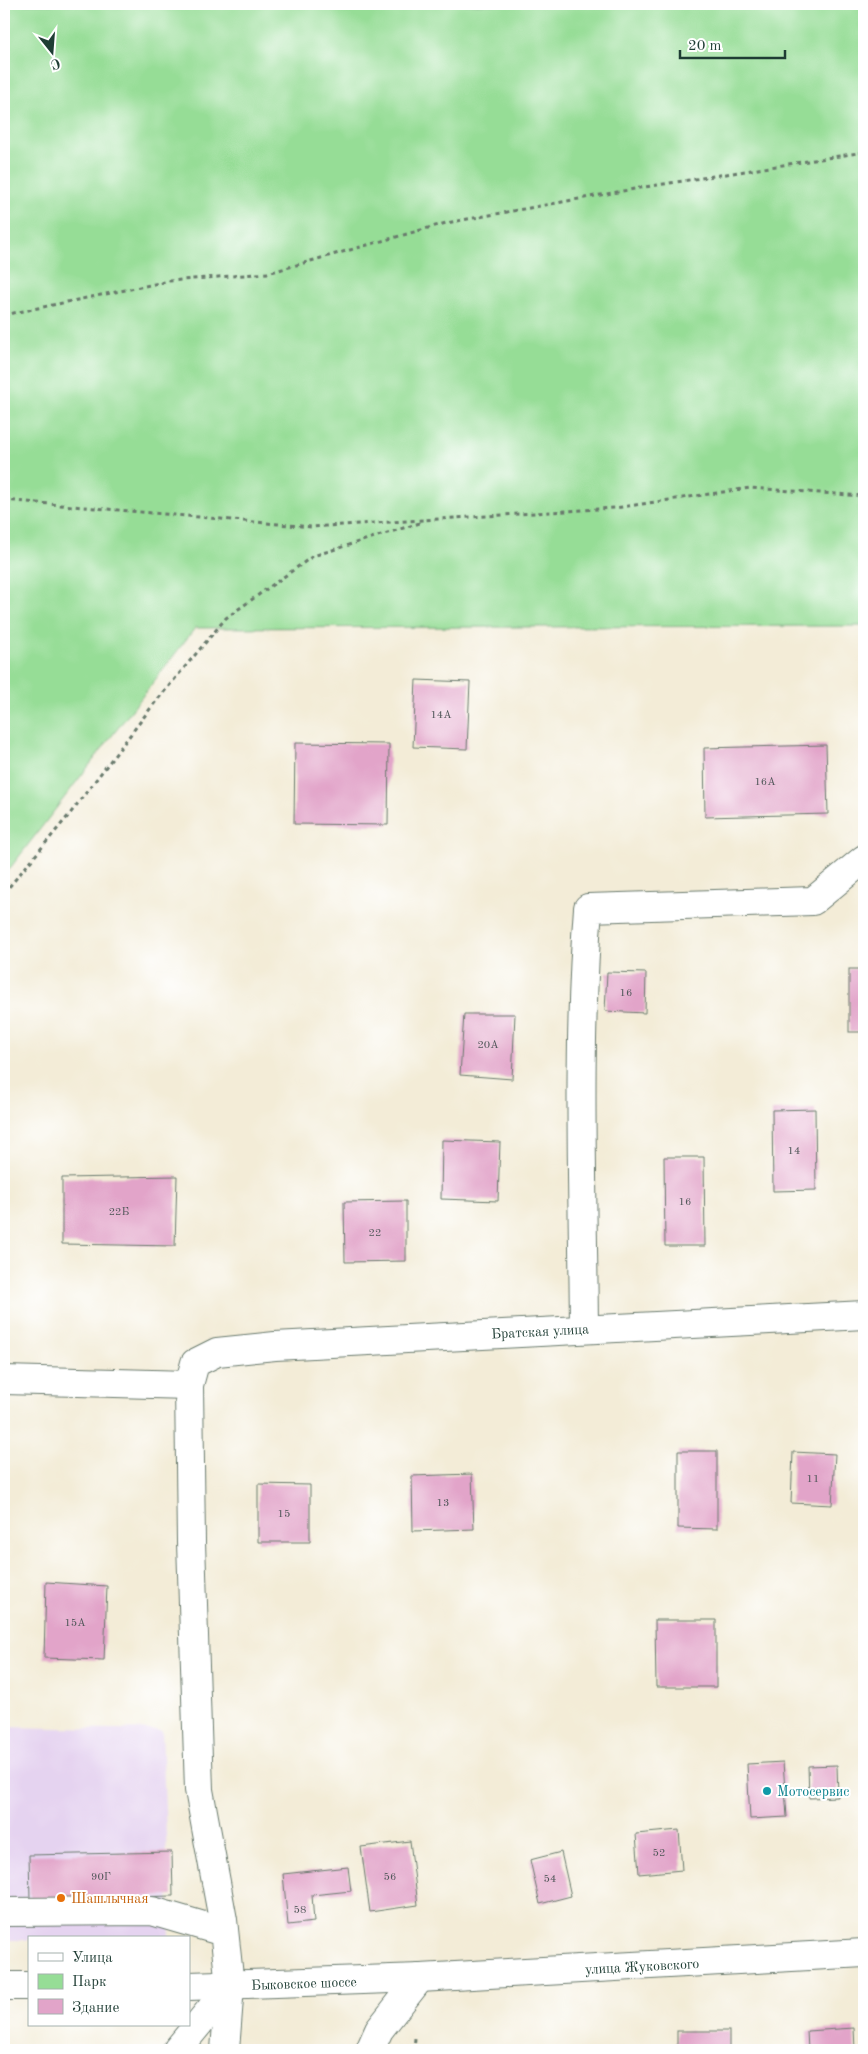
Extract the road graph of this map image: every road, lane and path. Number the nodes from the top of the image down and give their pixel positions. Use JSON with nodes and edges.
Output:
{"nodes":[{"id":1,"x":864,"y":152,"type":"edge"},
{"id":2,"x":4,"y":315,"type":"edge"},
{"id":3,"x":864,"y":496,"type":"edge"},
{"id":4,"x":4,"y":500,"type":"edge"},
{"id":5,"x":428,"y":520,"type":"junction"},
{"id":6,"x":864,"y":859,"type":"edge"},
{"id":7,"x":4,"y":892,"type":"edge"},
{"id":8,"x":864,"y":1315,"type":"edge"},
{"id":9,"x":584,"y":1329,"type":"junction"},
{"id":10,"x":4,"y":1380,"type":"edge"},
{"id":11,"x":189,"y":1385,"type":"junction"},
{"id":12,"x":4,"y":1912,"type":"edge"},
{"id":13,"x":224,"y":1932,"type":"junction"},
{"id":14,"x":864,"y":1953,"type":"edge"},
{"id":15,"x":420,"y":1978,"type":"junction"},
{"id":16,"x":4,"y":1986,"type":"edge"},
{"id":17,"x":28,"y":1986,"type":"edge"},
{"id":18,"x":190,"y":1986,"type":"edge"},
{"id":19,"x":230,"y":1986,"type":"junction"},
{"id":20,"x":177,"y":2050,"type":"edge"},
{"id":21,"x":225,"y":2050,"type":"edge"},
{"id":22,"x":370,"y":2050,"type":"edge"}],
"edges":[{"from":1,"to":2,"type":"path"},
{"from":3,"to":5,"type":"path"},
{"from":4,"to":5,"type":"path"},
{"from":5,"to":7,"type":"path"},
{"from":6,"to":9,"type":"street"},
{"from":8,"to":9,"type":"street","name":"Братская улица"},
{"from":9,"to":11,"type":"street","name":"Братская улица"},
{"from":10,"to":11,"type":"street"},
{"from":11,"to":13,"type":"street"},
{"from":12,"to":13,"type":"street"},
{"from":13,"to":19,"type":"street"},
{"from":14,"to":15,"type":"street","name":"улица Жуковского"},
{"from":15,"to":19,"type":"street","name":"Быковское шоссе"},
{"from":15,"to":22,"type":"street"},
{"from":16,"to":17,"type":"street"},
{"from":18,"to":19,"type":"street","name":"Быковское шоссе"},
{"from":19,"to":20,"type":"street"},
{"from":19,"to":21,"type":"street"}]}
